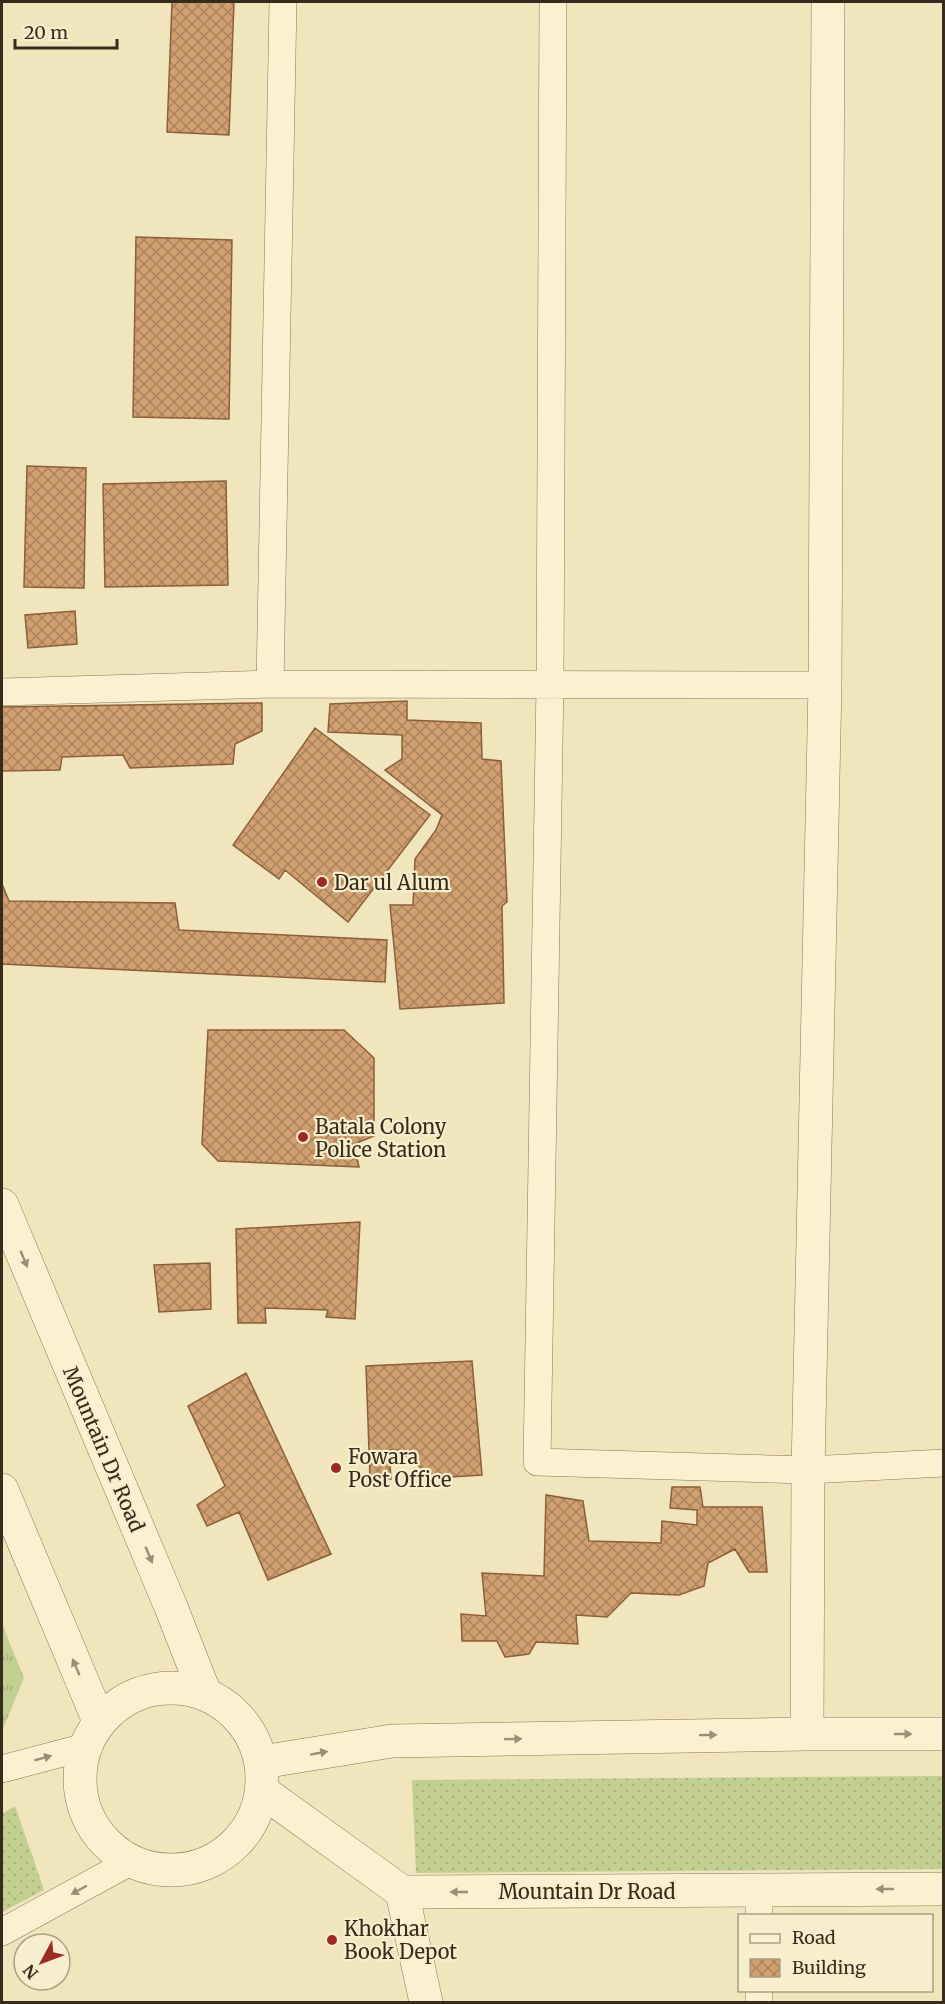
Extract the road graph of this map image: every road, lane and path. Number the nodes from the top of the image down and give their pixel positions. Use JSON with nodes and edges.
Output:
{"nodes":[{"id":1,"x":283,"y":2,"type":"edge"},
{"id":2,"x":553,"y":2,"type":"edge"},
{"id":3,"x":828,"y":2,"type":"edge"},
{"id":4,"x":270,"y":684,"type":"junction"},
{"id":5,"x":550,"y":685,"type":"junction"},
{"id":6,"x":825,"y":685,"type":"junction"},
{"id":7,"x":2,"y":692,"type":"edge"},
{"id":8,"x":2,"y":1205,"type":"edge"},
{"id":9,"x":944,"y":1463,"type":"edge"},
{"id":10,"x":808,"y":1470,"type":"junction"},
{"id":11,"x":2,"y":1490,"type":"edge"},
{"id":12,"x":205,"y":1694,"type":"junction"},
{"id":13,"x":92,"y":1734,"type":"junction"},
{"id":14,"x":807,"y":1734,"type":"junction"},
{"id":15,"x":944,"y":1734,"type":"edge"},
{"id":16,"x":2,"y":1769,"type":"edge"},
{"id":17,"x":262,"y":1777,"type":"junction"},
{"id":18,"x":130,"y":1862,"type":"junction"},
{"id":19,"x":944,"y":1889,"type":"edge"},
{"id":20,"x":402,"y":1892,"type":"junction"},
{"id":21,"x":759,"y":1902,"type":"edge"},
{"id":22,"x":2,"y":1932,"type":"edge"},
{"id":23,"x":426,"y":2002,"type":"edge"}],
"edges":[{"from":1,"to":4,"type":"street"},
{"from":2,"to":5,"type":"street"},
{"from":3,"to":6,"type":"street"},
{"from":4,"to":5,"type":"street"},
{"from":4,"to":7,"type":"street"},
{"from":5,"to":6,"type":"street"},
{"from":5,"to":10,"type":"street"},
{"from":6,"to":10,"type":"street"},
{"from":8,"to":12,"type":"street","name":"Mountain Dr Road","one_way":true},
{"from":9,"to":10,"type":"street"},
{"from":10,"to":14,"type":"street"},
{"from":13,"to":11,"type":"street","one_way":true},
{"from":12,"to":13,"type":"street"},
{"from":12,"to":17,"type":"street"},
{"from":16,"to":13,"type":"street","one_way":true},
{"from":13,"to":18,"type":"street"},
{"from":14,"to":15,"type":"street","one_way":true},
{"from":17,"to":14,"type":"street","one_way":true},
{"from":17,"to":18,"type":"street"},
{"from":17,"to":20,"type":"street"},
{"from":18,"to":22,"type":"street","one_way":true},
{"from":19,"to":21,"type":"street","name":"Mountain Dr Road","one_way":true},
{"from":21,"to":20,"type":"street","name":"Mountain Dr Road","one_way":true},
{"from":20,"to":23,"type":"street"}]}
